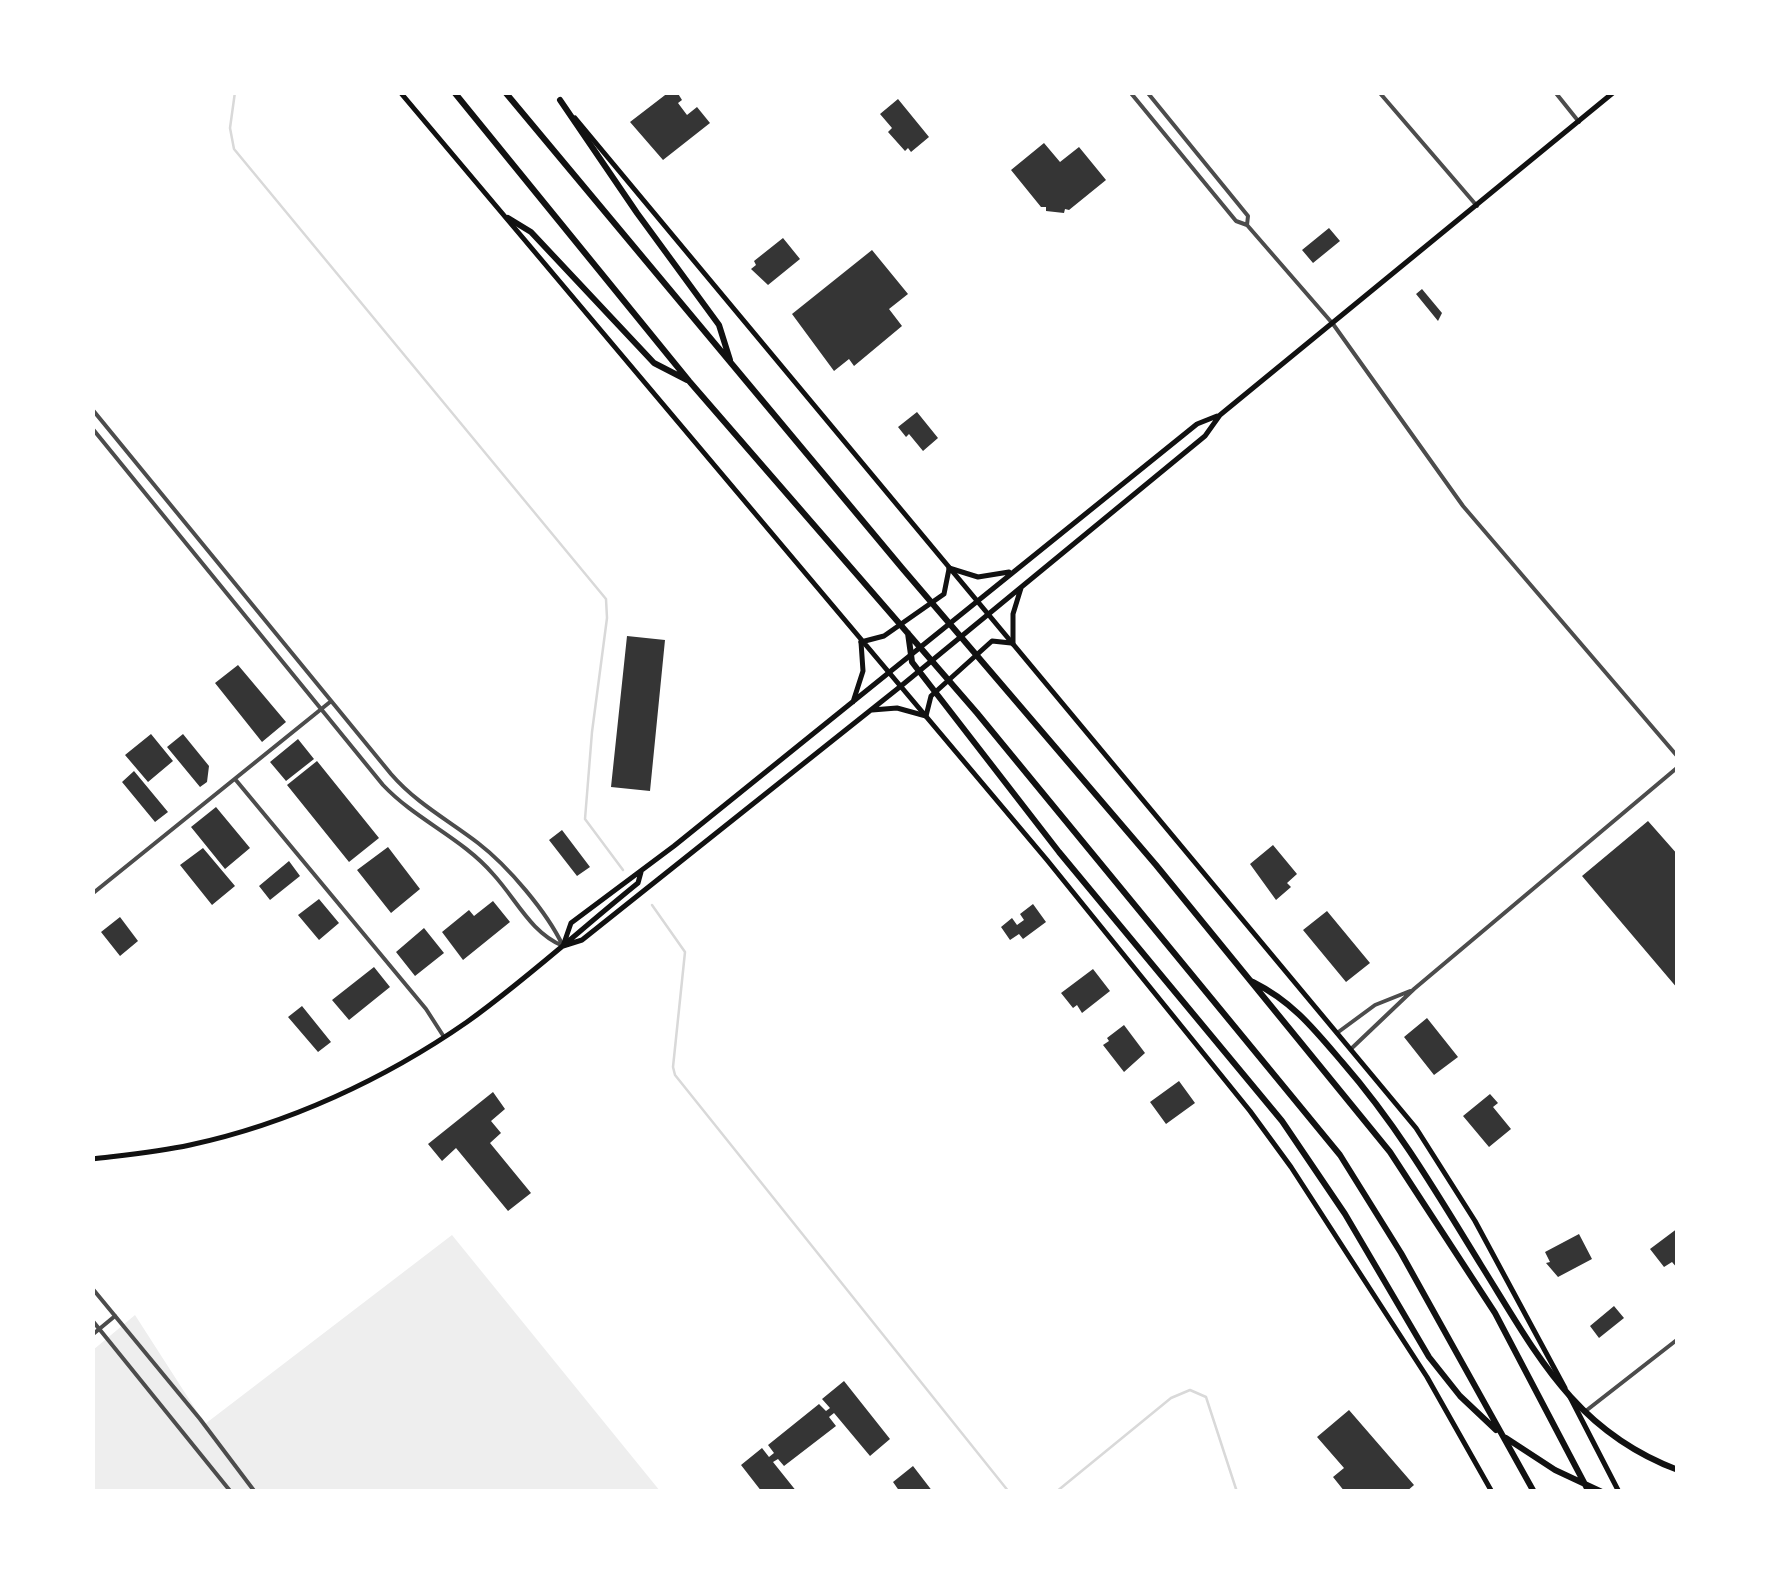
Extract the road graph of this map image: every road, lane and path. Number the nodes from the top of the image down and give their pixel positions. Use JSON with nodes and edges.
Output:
{"nodes":[{"id":1,"x":400,"y":92,"type":"edge"},
{"id":2,"x":454,"y":92,"type":"edge"},
{"id":3,"x":505,"y":92,"type":"edge"},
{"id":4,"x":554,"y":92,"type":"edge"},
{"id":5,"x":1130,"y":92,"type":"edge"},
{"id":6,"x":1147,"y":92,"type":"edge"},
{"id":7,"x":1379,"y":92,"type":"edge"},
{"id":8,"x":1555,"y":92,"type":"edge"},
{"id":9,"x":1614,"y":92,"type":"edge"},
{"id":10,"x":560,"y":100,"type":"junction"},
{"id":11,"x":1579,"y":122,"type":"junction"},
{"id":12,"x":1477,"y":207,"type":"junction"},
{"id":13,"x":508,"y":218,"type":"junction"},
{"id":14,"x":1247,"y":225,"type":"junction"},
{"id":15,"x":1333,"y":324,"type":"junction"},
{"id":16,"x":732,"y":366,"type":"junction"},
{"id":17,"x":690,"y":381,"type":"junction"},
{"id":18,"x":92,"y":408,"type":"edge"},
{"id":19,"x":1220,"y":415,"type":"junction"},
{"id":20,"x":92,"y":428,"type":"edge"},
{"id":21,"x":160,"y":492,"type":"junction"},
{"id":22,"x":151,"y":499,"type":"junction"},
{"id":23,"x":949,"y":568,"type":"junction"},
{"id":24,"x":1012,"y":572,"type":"junction"},
{"id":25,"x":1021,"y":587,"type":"junction"},
{"id":26,"x":245,"y":595,"type":"junction"},
{"id":27,"x":976,"y":600,"type":"junction"},
{"id":28,"x":236,"y":603,"type":"junction"},
{"id":29,"x":988,"y":614,"type":"junction"},
{"id":30,"x":908,"y":632,"type":"junction"},
{"id":31,"x":861,"y":642,"type":"junction"},
{"id":32,"x":1014,"y":644,"type":"junction"},
{"id":33,"x":890,"y":672,"type":"junction"},
{"id":34,"x":901,"y":686,"type":"junction"},
{"id":35,"x":332,"y":701,"type":"junction"},
{"id":36,"x":852,"y":702,"type":"junction"},
{"id":37,"x":322,"y":708,"type":"junction"},
{"id":38,"x":869,"y":710,"type":"junction"},
{"id":39,"x":926,"y":716,"type":"junction"},
{"id":40,"x":1678,"y":757,"type":"edge"},
{"id":41,"x":1678,"y":767,"type":"edge"},
{"id":42,"x":235,"y":779,"type":"junction"},
{"id":43,"x":674,"y":846,"type":"junction"},
{"id":44,"x":686,"y":860,"type":"junction"},
{"id":45,"x":640,"y":872,"type":"junction"},
{"id":46,"x":92,"y":894,"type":"edge"},
{"id":47,"x":563,"y":946,"type":"junction"},
{"id":48,"x":1248,"y":979,"type":"junction"},
{"id":49,"x":1414,"y":989,"type":"junction"},
{"id":50,"x":1338,"y":1033,"type":"junction"},
{"id":51,"x":444,"y":1037,"type":"junction"},
{"id":52,"x":1350,"y":1049,"type":"junction"},
{"id":53,"x":92,"y":1159,"type":"edge"},
{"id":54,"x":92,"y":1288,"type":"edge"},
{"id":55,"x":115,"y":1316,"type":"junction"},
{"id":56,"x":92,"y":1320,"type":"edge"},
{"id":57,"x":100,"y":1329,"type":"junction"},
{"id":58,"x":92,"y":1335,"type":"edge"},
{"id":59,"x":1678,"y":1339,"type":"edge"},
{"id":60,"x":1579,"y":1416,"type":"junction"},
{"id":61,"x":1678,"y":1470,"type":"edge"},
{"id":62,"x":1489,"y":1490,"type":"edge"},
{"id":63,"x":232,"y":1492,"type":"edge"},
{"id":64,"x":255,"y":1492,"type":"edge"},
{"id":65,"x":1534,"y":1492,"type":"edge"},
{"id":66,"x":1589,"y":1492,"type":"edge"},
{"id":67,"x":1602,"y":1492,"type":"edge"},
{"id":68,"x":1619,"y":1492,"type":"edge"}],
"edges":[{"from":1,"to":13,"type":"main road"},
{"from":2,"to":17,"type":"highway"},
{"from":3,"to":16,"type":"highway"},
{"from":4,"to":10,"type":"main road"},
{"from":5,"to":14,"type":"street"},
{"from":6,"to":14,"type":"street"},
{"from":7,"to":12,"type":"street"},
{"from":8,"to":11,"type":"street"},
{"from":9,"to":11,"type":"main road"},
{"from":10,"to":16,"type":"highway"},
{"from":10,"to":23,"type":"main road"},
{"from":11,"to":12,"type":"main road"},
{"from":12,"to":15,"type":"main road"},
{"from":13,"to":17,"type":"highway"},
{"from":13,"to":31,"type":"main road"},
{"from":14,"to":15,"type":"street"},
{"from":15,"to":19,"type":"main road"},
{"from":15,"to":40,"type":"street"},
{"from":16,"to":48,"type":"highway"},
{"from":17,"to":30,"type":"highway"},
{"from":18,"to":21,"type":"street"},
{"from":19,"to":24,"type":"main road"},
{"from":19,"to":25,"type":"main road"},
{"from":20,"to":22,"type":"street"},
{"from":21,"to":22,"type":"street"},
{"from":21,"to":26,"type":"street"},
{"from":22,"to":28,"type":"street"},
{"from":23,"to":24,"type":"main road"},
{"from":23,"to":27,"type":"main road"},
{"from":23,"to":31,"type":"main road"},
{"from":24,"to":27,"type":"main road"},
{"from":25,"to":29,"type":"main road"},
{"from":25,"to":32,"type":"main road"},
{"from":26,"to":28,"type":"street"},
{"from":26,"to":35,"type":"street"},
{"from":27,"to":29,"type":"main road"},
{"from":27,"to":33,"type":"main road"},
{"from":28,"to":37,"type":"street"},
{"from":29,"to":32,"type":"main road"},
{"from":29,"to":34,"type":"main road"},
{"from":30,"to":65,"type":"highway"},
{"from":30,"to":67,"type":"highway"},
{"from":31,"to":33,"type":"main road"},
{"from":31,"to":36,"type":"main road"},
{"from":32,"to":39,"type":"main road"},
{"from":32,"to":50,"type":"main road"},
{"from":33,"to":34,"type":"main road"},
{"from":33,"to":36,"type":"main road"},
{"from":34,"to":38,"type":"main road"},
{"from":34,"to":39,"type":"main road"},
{"from":35,"to":37,"type":"street"},
{"from":35,"to":47,"type":"street"},
{"from":36,"to":43,"type":"main road"},
{"from":37,"to":42,"type":"street"},
{"from":37,"to":47,"type":"street"},
{"from":38,"to":39,"type":"main road"},
{"from":38,"to":44,"type":"main road"},
{"from":39,"to":62,"type":"main road"},
{"from":41,"to":49,"type":"street"},
{"from":42,"to":46,"type":"street"},
{"from":42,"to":51,"type":"street"},
{"from":43,"to":44,"type":"main road"},
{"from":43,"to":45,"type":"main road"},
{"from":44,"to":47,"type":"main road"},
{"from":45,"to":47,"type":"main road"},
{"from":45,"to":47,"type":"main road"},
{"from":47,"to":51,"type":"main road"},
{"from":48,"to":61,"type":"highway"},
{"from":48,"to":66,"type":"highway"},
{"from":49,"to":50,"type":"street"},
{"from":49,"to":52,"type":"street"},
{"from":50,"to":52,"type":"main road"},
{"from":51,"to":53,"type":"main road"},
{"from":52,"to":60,"type":"main road"},
{"from":54,"to":55,"type":"street"},
{"from":55,"to":57,"type":"street"},
{"from":55,"to":64,"type":"street"},
{"from":56,"to":57,"type":"street"},
{"from":57,"to":58,"type":"street"},
{"from":57,"to":63,"type":"street"},
{"from":59,"to":60,"type":"street"},
{"from":60,"to":68,"type":"main road"}]}
